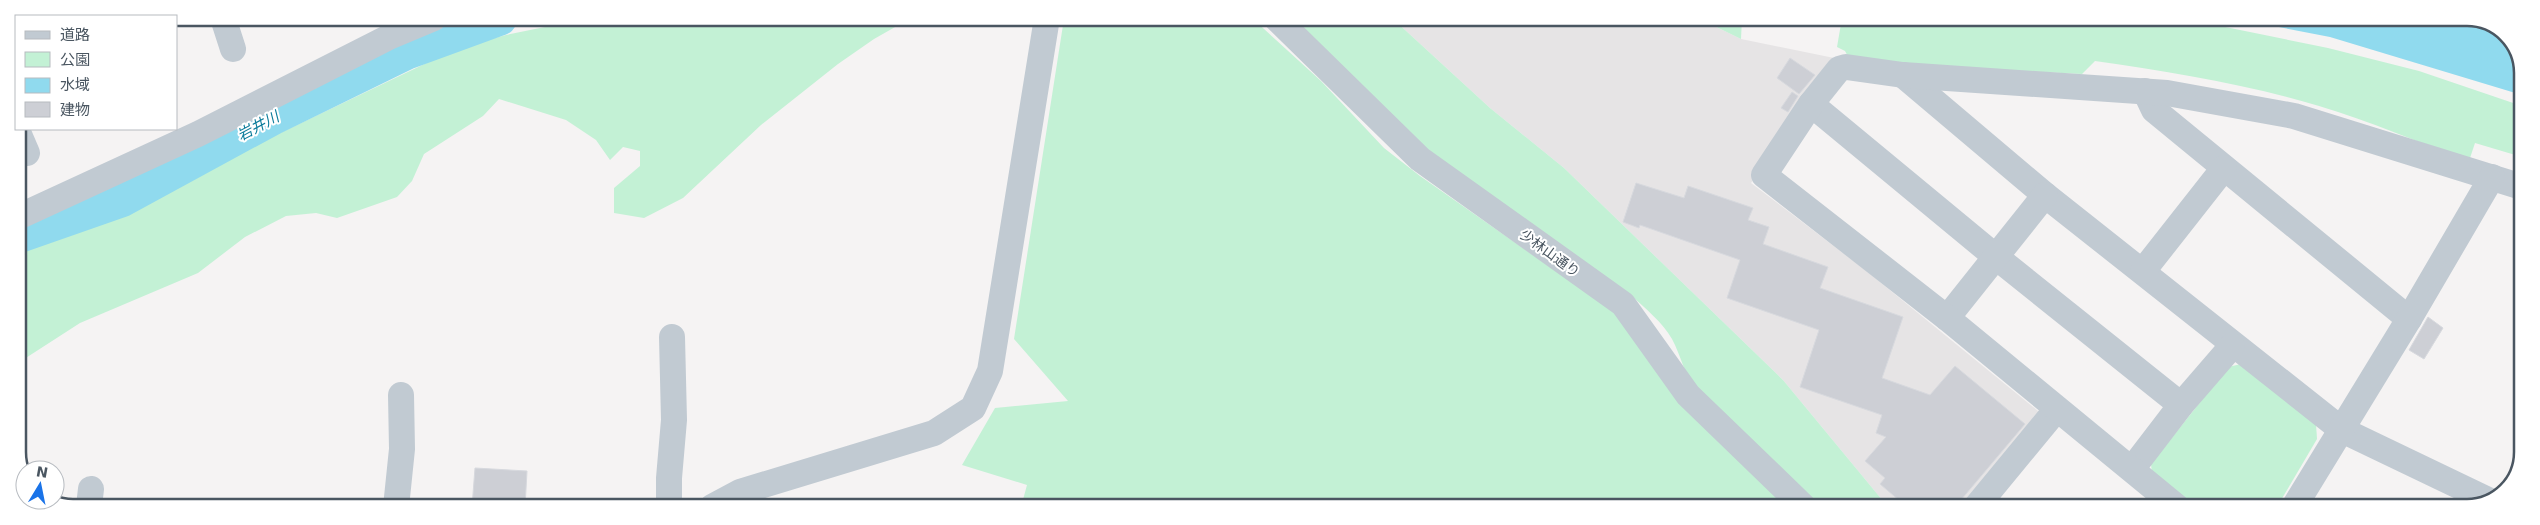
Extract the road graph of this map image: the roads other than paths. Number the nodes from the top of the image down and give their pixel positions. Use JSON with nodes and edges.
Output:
{"nodes":[{"id":1,"x":226,"y":26,"type":"edge"},
{"id":2,"x":1045,"y":26,"type":"edge"},
{"id":3,"x":1284,"y":26,"type":"edge"},
{"id":4,"x":389,"y":27,"type":"edge"},
{"id":5,"x":233,"y":49,"type":"dead end"},
{"id":6,"x":1903,"y":75,"type":"junction"},
{"id":7,"x":2145,"y":91,"type":"junction"},
{"id":8,"x":1811,"y":104,"type":"junction"},
{"id":9,"x":2224,"y":168,"type":"junction"},
{"id":10,"x":2492,"y":177,"type":"junction"},
{"id":11,"x":2514,"y":184,"type":"edge"},
{"id":12,"x":2045,"y":195,"type":"junction"},
{"id":13,"x":26,"y":213,"type":"edge"},
{"id":14,"x":1996,"y":257,"type":"junction"},
{"id":15,"x":2143,"y":271,"type":"junction"},
{"id":16,"x":1947,"y":318,"type":"junction"},
{"id":17,"x":2410,"y":319,"type":"junction"},
{"id":18,"x":672,"y":336,"type":"dead end"},
{"id":19,"x":2232,"y":346,"type":"junction"},
{"id":20,"x":401,"y":394,"type":"dead end"},
{"id":21,"x":2181,"y":405,"type":"junction"},
{"id":22,"x":2056,"y":410,"type":"junction"},
{"id":23,"x":2342,"y":430,"type":"junction"},
{"id":24,"x":2132,"y":469,"type":"junction"},
{"id":25,"x":2481,"y":496,"type":"edge"},
{"id":26,"x":397,"y":499,"type":"edge"},
{"id":27,"x":669,"y":499,"type":"edge"},
{"id":28,"x":727,"y":499,"type":"edge"},
{"id":29,"x":1796,"y":499,"type":"edge"},
{"id":30,"x":1983,"y":499,"type":"edge"},
{"id":31,"x":2164,"y":499,"type":"edge"},
{"id":32,"x":2299,"y":499,"type":"edge"}],
"edges":[{"from":1,"to":5,"type":"street"},
{"from":2,"to":28,"type":"street"},
{"from":3,"to":29,"type":"street","name":"少林山通り"},
{"from":4,"to":13,"type":"street"},
{"from":6,"to":7,"type":"street"},
{"from":6,"to":8,"type":"street"},
{"from":6,"to":12,"type":"street"},
{"from":7,"to":9,"type":"street"},
{"from":7,"to":10,"type":"street"},
{"from":8,"to":14,"type":"street"},
{"from":8,"to":16,"type":"street"},
{"from":9,"to":15,"type":"street"},
{"from":9,"to":17,"type":"street"},
{"from":10,"to":11,"type":"street"},
{"from":10,"to":17,"type":"street"},
{"from":12,"to":14,"type":"street"},
{"from":12,"to":15,"type":"street"},
{"from":14,"to":16,"type":"street"},
{"from":14,"to":21,"type":"street"},
{"from":15,"to":19,"type":"street"},
{"from":16,"to":22,"type":"street"},
{"from":17,"to":23,"type":"street"},
{"from":18,"to":27,"type":"street"},
{"from":19,"to":21,"type":"street"},
{"from":19,"to":23,"type":"street"},
{"from":20,"to":26,"type":"street"},
{"from":21,"to":24,"type":"street"},
{"from":22,"to":24,"type":"street"},
{"from":22,"to":30,"type":"street"},
{"from":23,"to":25,"type":"street"},
{"from":23,"to":32,"type":"street"},
{"from":24,"to":31,"type":"street"}]}
